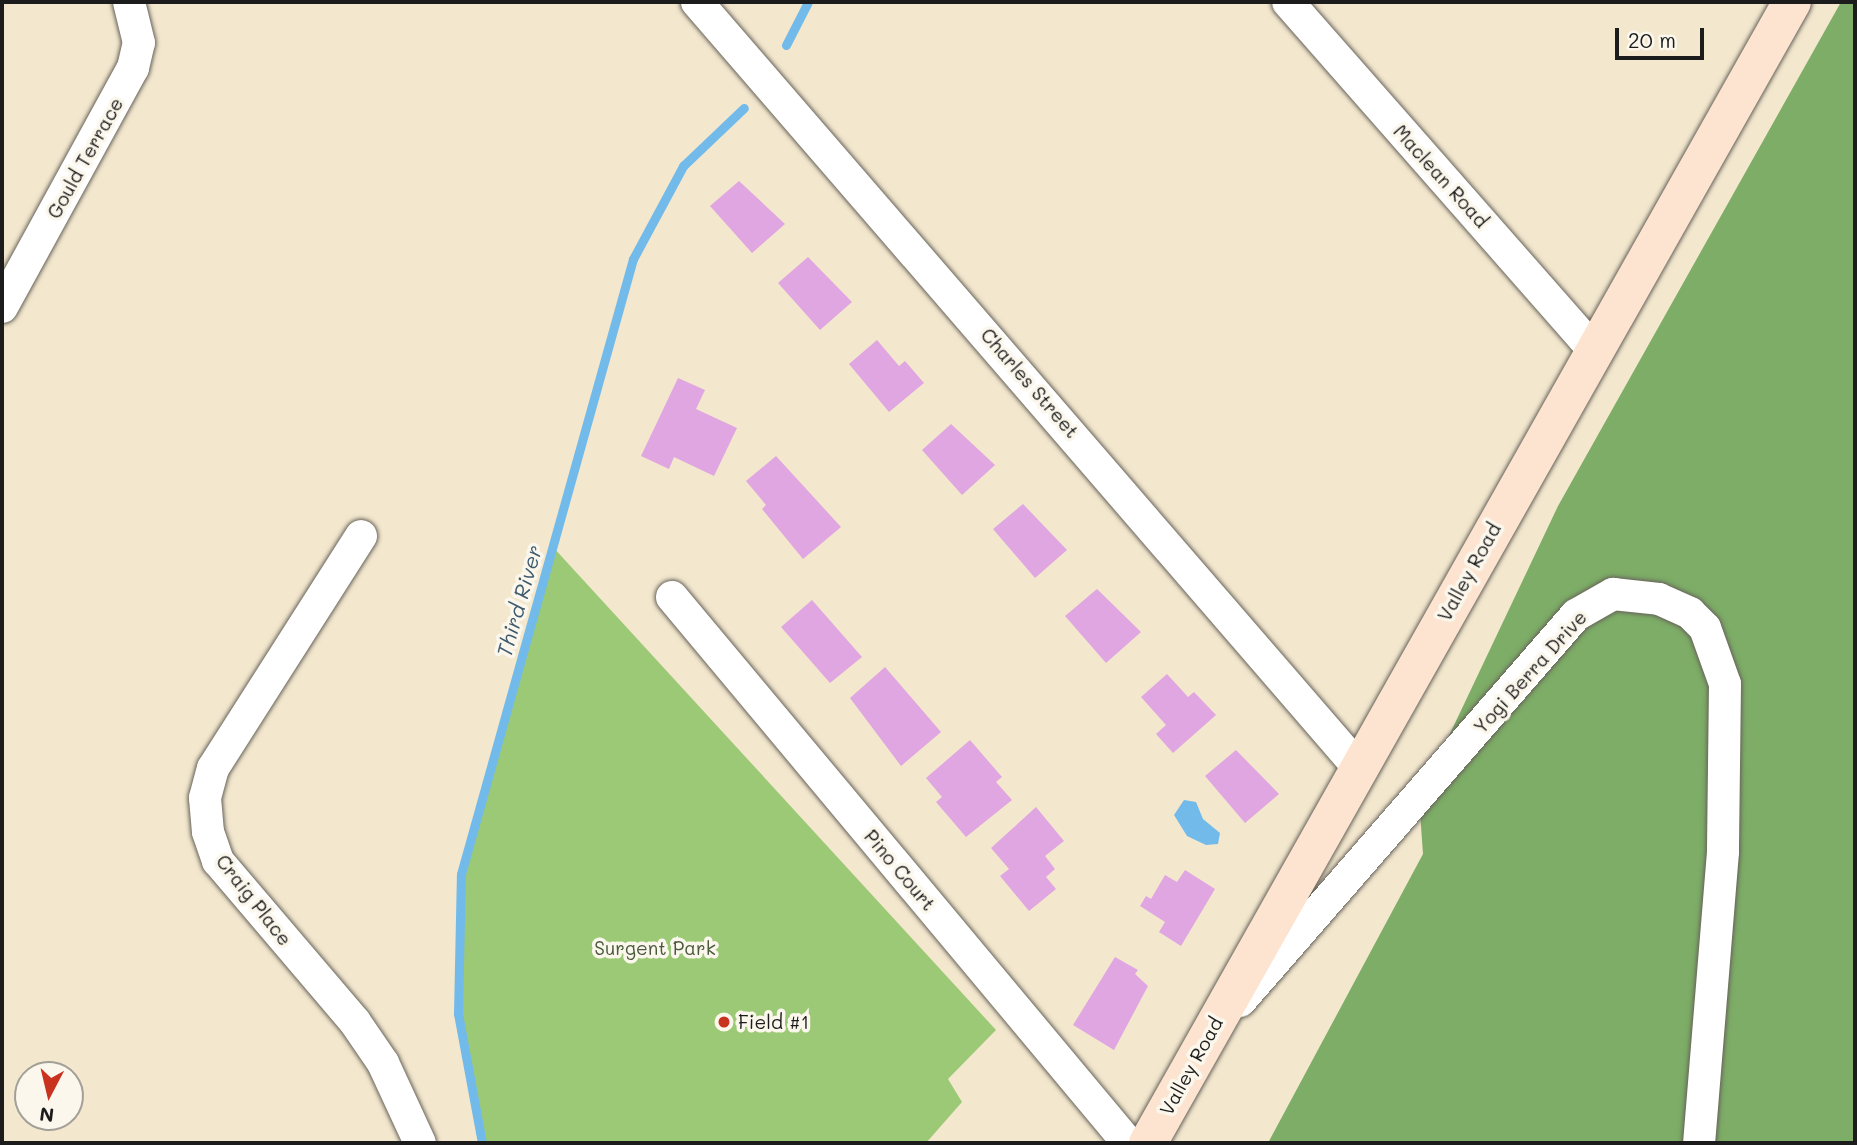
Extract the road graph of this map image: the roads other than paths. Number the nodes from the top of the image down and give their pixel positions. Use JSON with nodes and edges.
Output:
{"nodes":[{"id":1,"x":129,"y":2,"type":"edge"},
{"id":2,"x":697,"y":2,"type":"edge"},
{"id":3,"x":1288,"y":2,"type":"edge"},
{"id":4,"x":1793,"y":2,"type":"edge"},
{"id":5,"x":2,"y":307,"type":"edge"},
{"id":6,"x":1594,"y":350,"type":"junction"},
{"id":7,"x":361,"y":536,"type":"dead end"},
{"id":8,"x":672,"y":597,"type":"dead end"},
{"id":9,"x":1359,"y":768,"type":"junction"},
{"id":10,"x":1208,"y":1036,"type":"junction"},
{"id":11,"x":420,"y":1143,"type":"edge"},
{"id":12,"x":1128,"y":1143,"type":"edge"},
{"id":13,"x":1148,"y":1143,"type":"edge"},
{"id":14,"x":1699,"y":1143,"type":"edge"}],
"edges":[{"from":1,"to":5,"type":"street","name":"Gould Terrace"},
{"from":2,"to":9,"type":"street","name":"Charles Street"},
{"from":3,"to":6,"type":"street","name":"Maclean Road"},
{"from":4,"to":6,"type":"main road","name":"Valley Road"},
{"from":6,"to":9,"type":"main road","name":"Valley Road"},
{"from":7,"to":11,"type":"street","name":"Craig Place"},
{"from":8,"to":12,"type":"street","name":"Pino Court"},
{"from":9,"to":10,"type":"main road","name":"Valley Road"},
{"from":10,"to":13,"type":"main road","name":"Valley Road"},
{"from":10,"to":14,"type":"street","name":"Yogi Berra Drive"}]}
